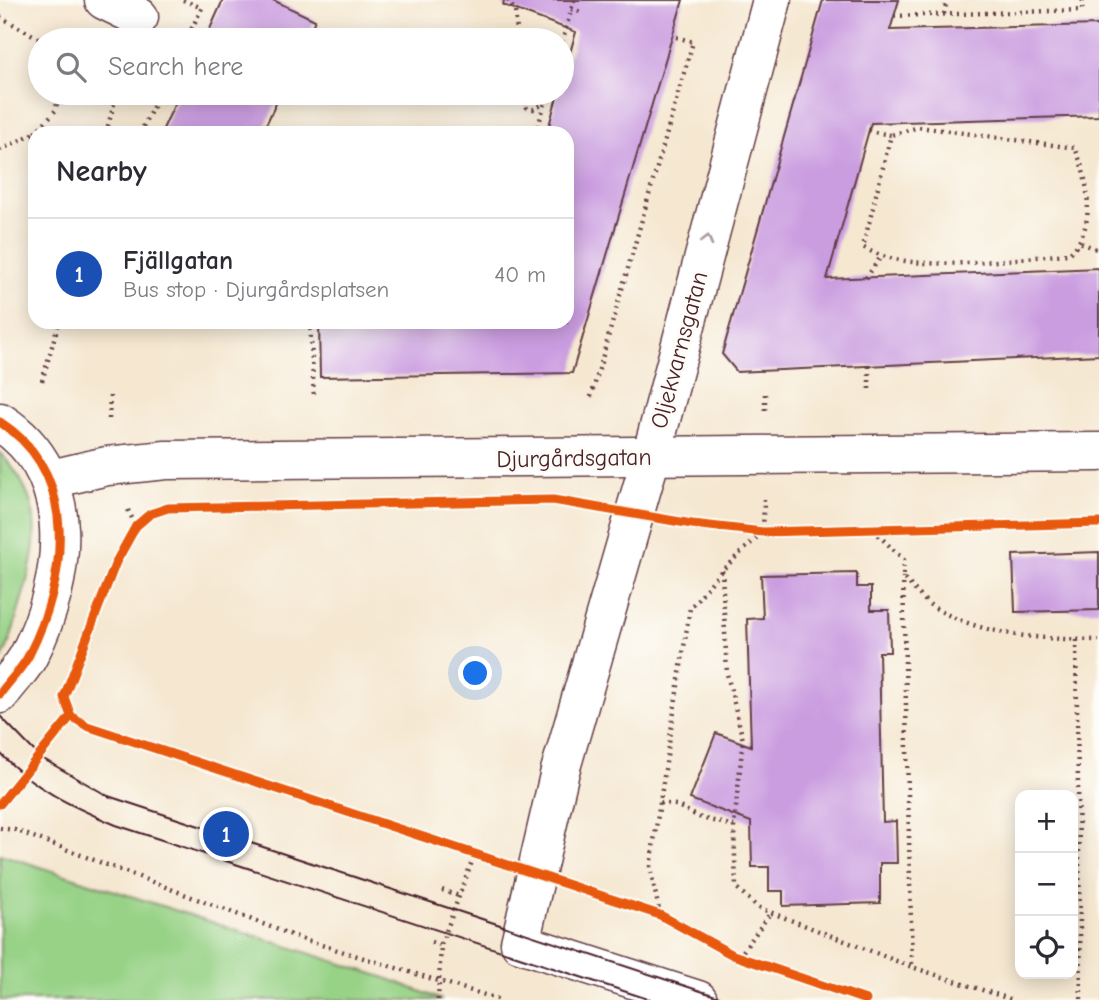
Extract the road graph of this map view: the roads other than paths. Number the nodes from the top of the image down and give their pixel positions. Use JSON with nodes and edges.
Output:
{"nodes":[{"id":1,"x":104,"y":0,"type":"edge"},
{"id":2,"x":772,"y":0,"type":"edge"},
{"id":3,"x":139,"y":17,"type":"dead end"},
{"id":4,"x":0,"y":422,"type":"edge"},
{"id":5,"x":1099,"y":452,"type":"edge"},
{"id":6,"x":652,"y":457,"type":"junction"},
{"id":7,"x":51,"y":479,"type":"junction"},
{"id":8,"x":0,"y":694,"type":"edge"},
{"id":9,"x":698,"y":1000,"type":"edge"}],
"edges":[{"from":1,"to":3,"type":"street"},
{"from":6,"to":2,"type":"street","name":"Oljekvarnsgatan","one_way":true},
{"from":4,"to":7,"type":"street"},
{"from":5,"to":6,"type":"street","name":"Djurgårdsgatan"},
{"from":6,"to":7,"type":"street","name":"Djurgårdsgatan"},
{"from":6,"to":9,"type":"street","name":"Oljekvarnsgatan"},
{"from":7,"to":8,"type":"street"}]}
